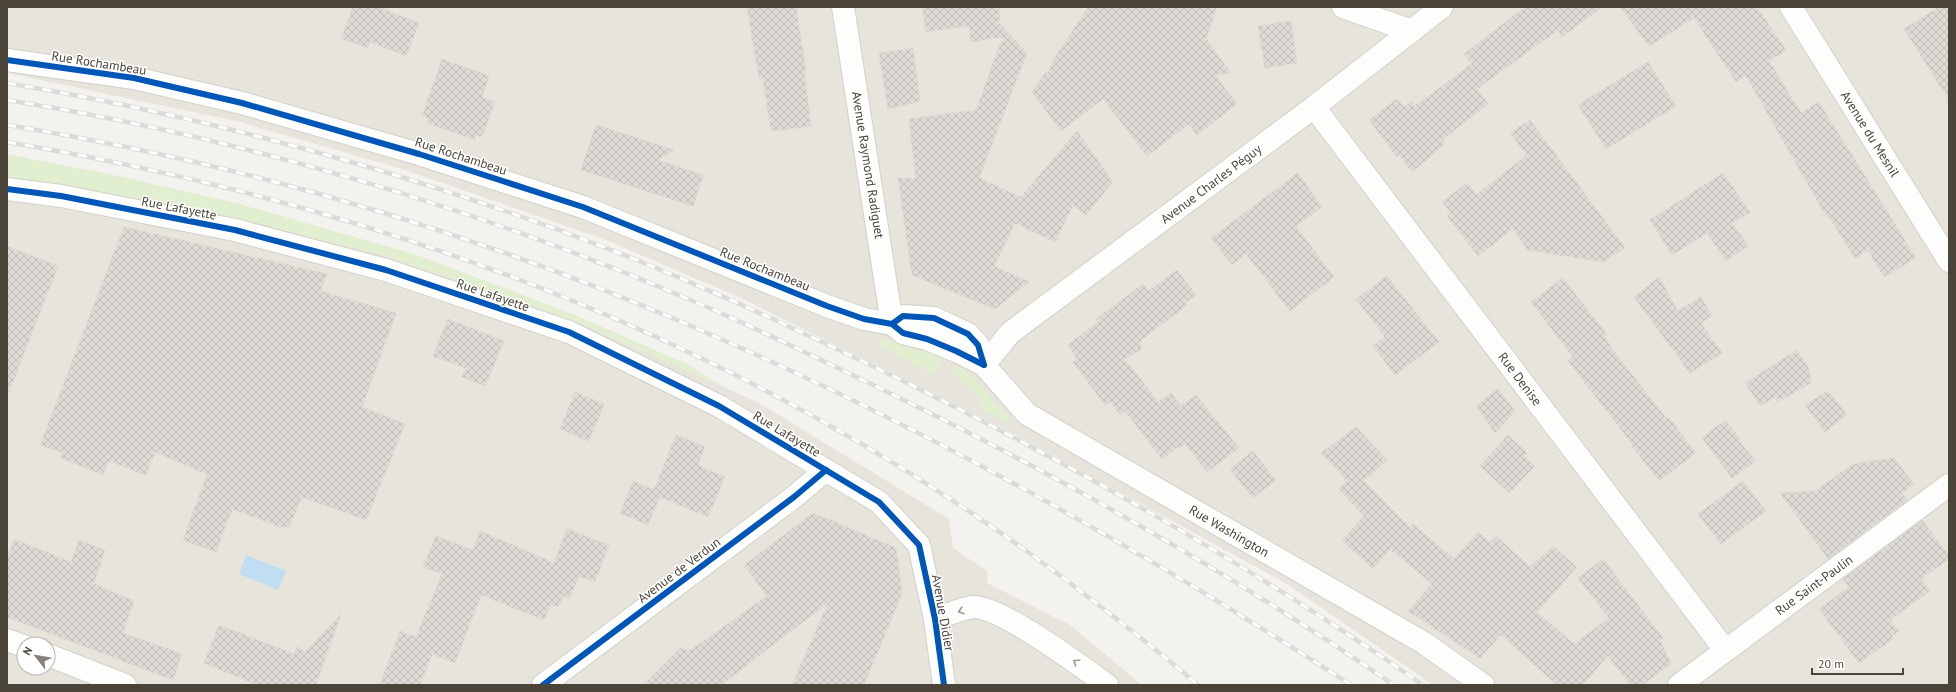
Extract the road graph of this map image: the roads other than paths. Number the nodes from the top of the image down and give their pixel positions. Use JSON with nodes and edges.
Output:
{"nodes":[{"id":1,"x":843,"y":7,"type":"edge"},
{"id":2,"x":1343,"y":7,"type":"edge"},
{"id":3,"x":1442,"y":7,"type":"edge"},
{"id":4,"x":1791,"y":7,"type":"edge"},
{"id":5,"x":1412,"y":31,"type":"junction"},
{"id":6,"x":7,"y":60,"type":"edge"},
{"id":7,"x":1314,"y":107,"type":"junction"},
{"id":8,"x":7,"y":189,"type":"edge"},
{"id":9,"x":1949,"y":261,"type":"edge"},
{"id":10,"x":892,"y":324,"type":"junction"},
{"id":11,"x":984,"y":365,"type":"junction"},
{"id":12,"x":826,"y":470,"type":"junction"},
{"id":13,"x":1949,"y":485,"type":"edge"},
{"id":14,"x":919,"y":545,"type":"joint"},
{"id":15,"x":935,"y":619,"type":"junction"},
{"id":16,"x":1725,"y":650,"type":"junction"},
{"id":17,"x":56,"y":658,"type":"edge"},
{"id":18,"x":126,"y":685,"type":"edge"},
{"id":19,"x":543,"y":685,"type":"edge"},
{"id":20,"x":944,"y":685,"type":"edge"},
{"id":21,"x":1108,"y":685,"type":"edge"},
{"id":22,"x":1483,"y":685,"type":"edge"},
{"id":23,"x":1679,"y":685,"type":"edge"}],
"edges":[{"from":1,"to":10,"type":"street","name":"Avenue Raymond Radiguet"},
{"from":2,"to":5,"type":"street"},
{"from":3,"to":5,"type":"street","name":"Avenue Charles Péguy"},
{"from":4,"to":9,"type":"street","name":"Avenue du Mesnil"},
{"from":5,"to":7,"type":"street","name":"Avenue Charles Péguy"},
{"from":6,"to":10,"type":"street","name":"Rue Rochambeau"},
{"from":7,"to":11,"type":"street","name":"Avenue Charles Péguy"},
{"from":7,"to":16,"type":"street","name":"Rue Denise"},
{"from":8,"to":12,"type":"street","name":"Rue Lafayette"},
{"from":10,"to":11,"type":"street","name":"Rue Rochambeau"},
{"from":11,"to":22,"type":"street","name":"Rue Washington"},
{"from":12,"to":14,"type":"street","name":"Rue Lafayette"},
{"from":12,"to":19,"type":"street","name":"Avenue de Verdun"},
{"from":13,"to":16,"type":"street","name":"Rue Saint-Paulin"},
{"from":14,"to":15,"type":"street","name":"Avenue Didier"},
{"from":15,"to":20,"type":"street","name":"Avenue Didier"},
{"from":21,"to":15,"type":"street","one_way":true},
{"from":16,"to":23,"type":"street","name":"Rue Saint-Paulin"},
{"from":17,"to":18,"type":"street"}]}
